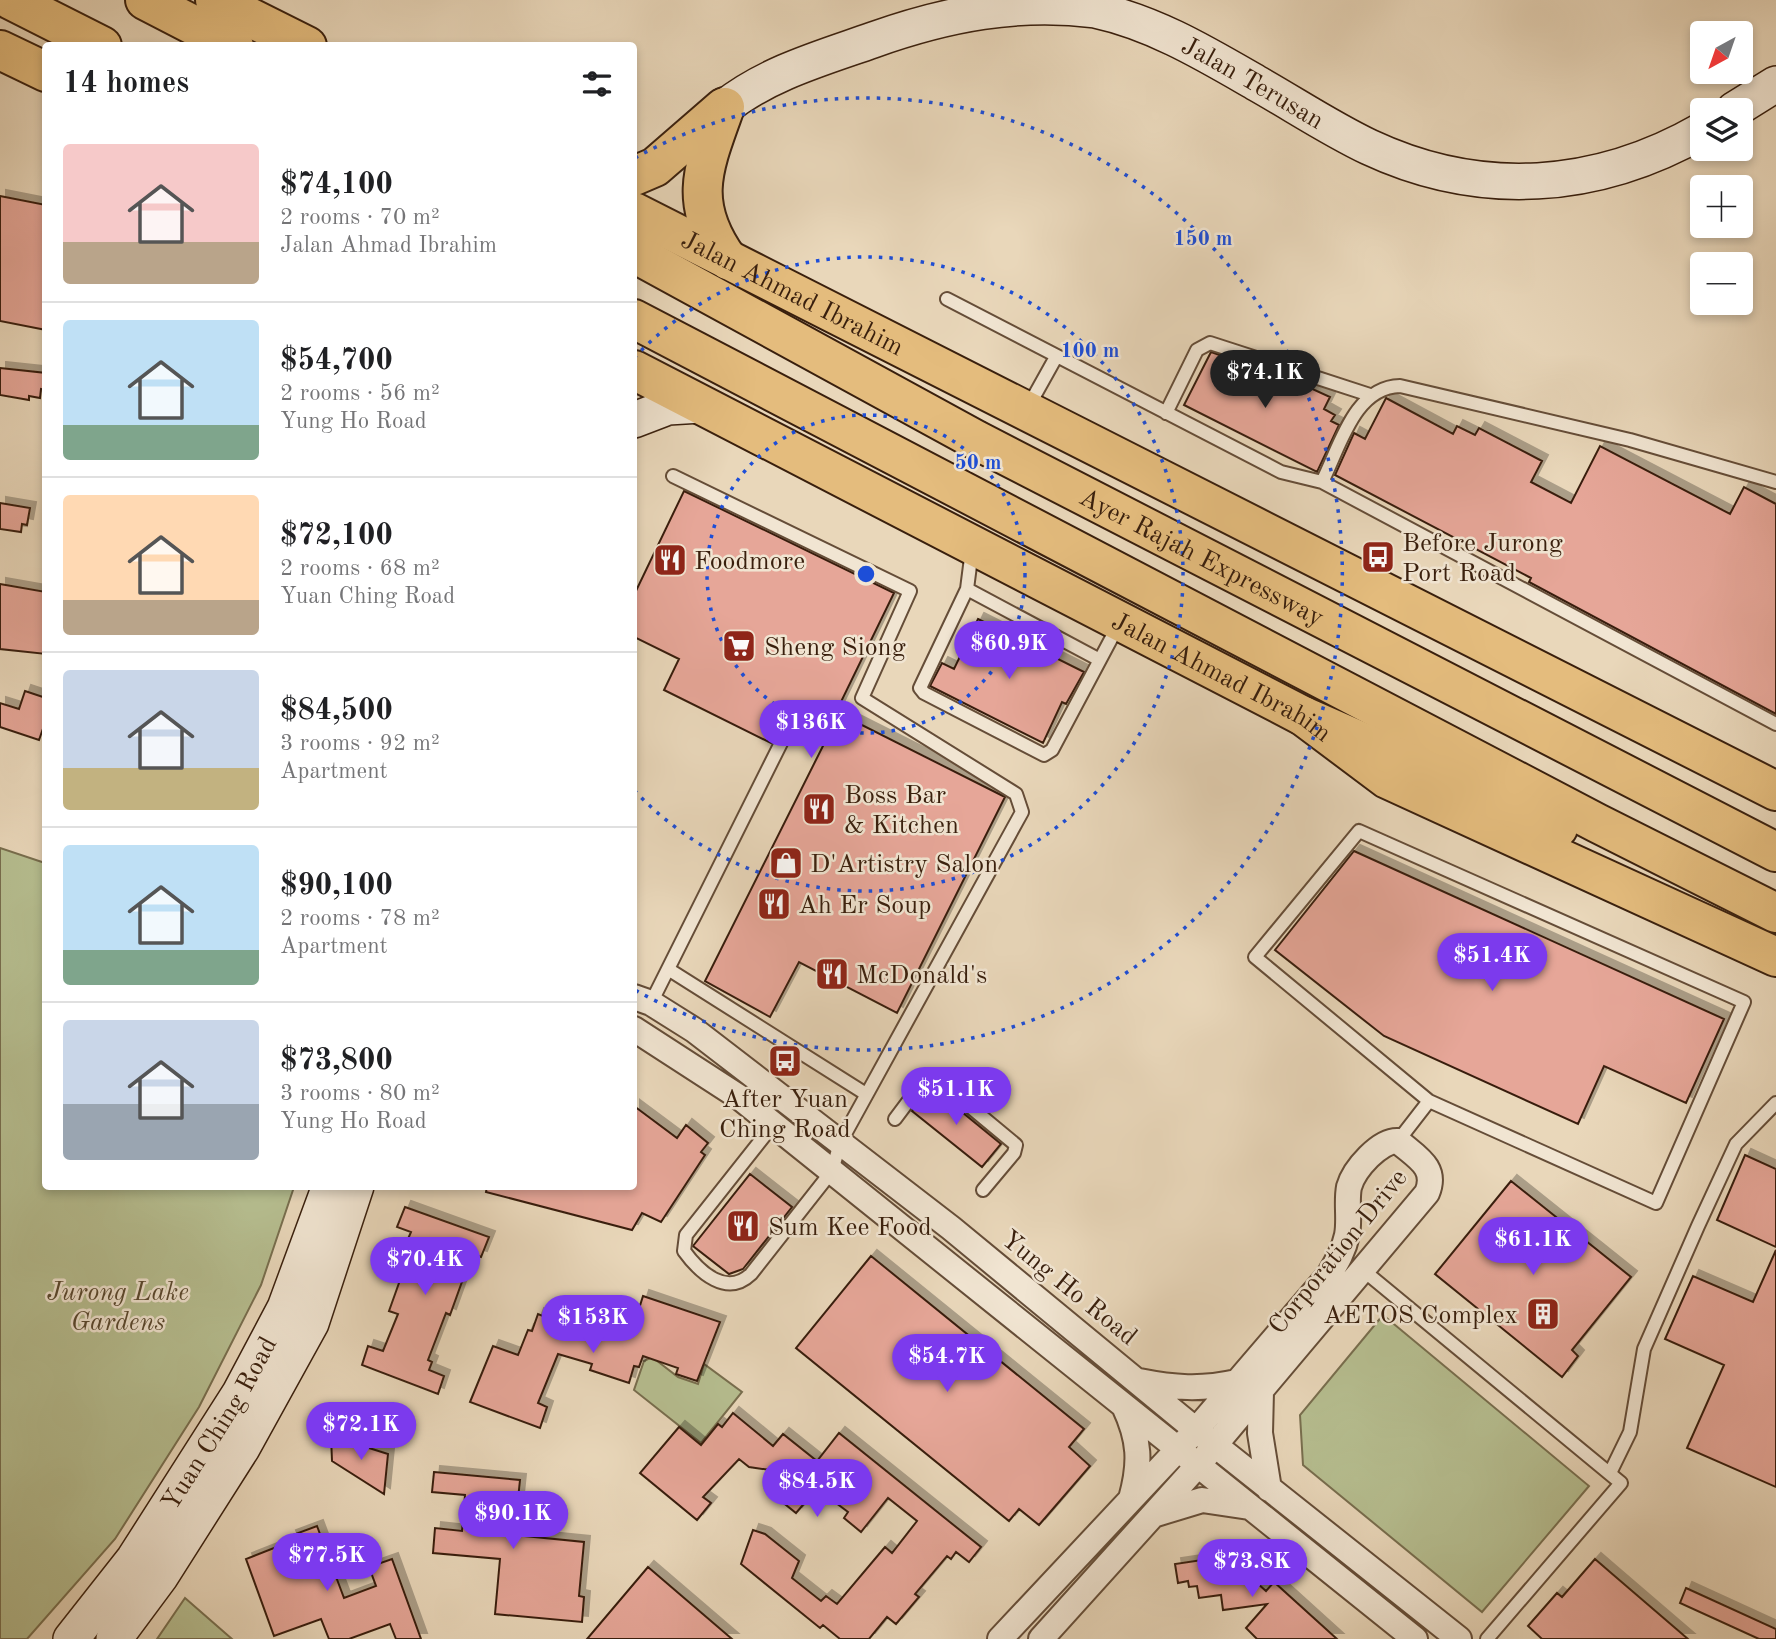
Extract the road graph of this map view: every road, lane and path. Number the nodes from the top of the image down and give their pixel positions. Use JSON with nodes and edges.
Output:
{"nodes":[{"id":1,"x":11,"y":0,"type":"edge"},
{"id":2,"x":145,"y":0,"type":"edge"},
{"id":3,"x":215,"y":0,"type":"edge"},
{"id":4,"x":94,"y":42,"type":"edge"},
{"id":5,"x":226,"y":42,"type":"edge"},
{"id":6,"x":299,"y":42,"type":"edge"},
{"id":7,"x":0,"y":50,"type":"edge"},
{"id":8,"x":42,"y":70,"type":"edge"},
{"id":9,"x":1776,"y":84,"type":"edge"},
{"id":10,"x":1753,"y":98,"type":"edge"},
{"id":11,"x":725,"y":107,"type":"junction"},
{"id":12,"x":1690,"y":137,"type":"edge"},
{"id":13,"x":637,"y":175,"type":"edge"},
{"id":14,"x":637,"y":214,"type":"edge"},
{"id":15,"x":637,"y":255,"type":"edge"},
{"id":16,"x":729,"y":260,"type":"junction"},
{"id":17,"x":947,"y":299,"type":"dead end"},
{"id":18,"x":637,"y":321,"type":"edge"},
{"id":19,"x":1056,"y":357,"type":"junction"},
{"id":20,"x":637,"y":372,"type":"edge"},
{"id":21,"x":1370,"y":395,"type":"junction"},
{"id":22,"x":701,"y":405,"type":"junction"},
{"id":23,"x":1024,"y":413,"type":"junction"},
{"id":24,"x":1166,"y":413,"type":"junction"},
{"id":25,"x":637,"y":419,"type":"edge"},
{"id":26,"x":673,"y":476,"type":"dead end"},
{"id":27,"x":1322,"y":482,"type":"junction"},
{"id":28,"x":1776,"y":482,"type":"edge"},
{"id":29,"x":972,"y":543,"type":"junction"},
{"id":30,"x":967,"y":589,"type":"junction"},
{"id":31,"x":1121,"y":620,"type":"junction"},
{"id":32,"x":1098,"y":659,"type":"junction"},
{"id":33,"x":1303,"y":716,"type":"junction"},
{"id":34,"x":1776,"y":724,"type":"edge"},
{"id":35,"x":783,"y":739,"type":"dead end"},
{"id":36,"x":1776,"y":791,"type":"edge"},
{"id":37,"x":1631,"y":840,"type":"junction"},
{"id":38,"x":1776,"y":852,"type":"edge"},
{"id":39,"x":1776,"y":913,"type":"edge"},
{"id":40,"x":1776,"y":957,"type":"edge"},
{"id":41,"x":668,"y":969,"type":"junction"},
{"id":42,"x":642,"y":1000,"type":"edge"},
{"id":43,"x":637,"y":1030,"type":"edge"},
{"id":44,"x":866,"y":1094,"type":"junction"},
{"id":45,"x":1429,"y":1101,"type":"junction"},
{"id":46,"x":1776,"y":1103,"type":"edge"},
{"id":47,"x":895,"y":1119,"type":"dead end"},
{"id":48,"x":773,"y":1125,"type":"junction"},
{"id":49,"x":1398,"y":1141,"type":"junction"},
{"id":50,"x":840,"y":1143,"type":"junction"},
{"id":51,"x":832,"y":1171,"type":"junction"},
{"id":52,"x":329,"y":1190,"type":"edge"},
{"id":53,"x":355,"y":1190,"type":"edge"},
{"id":54,"x":983,"y":1190,"type":"dead end"},
{"id":55,"x":1363,"y":1270,"type":"junction"},
{"id":56,"x":1138,"y":1381,"type":"junction"},
{"id":57,"x":1237,"y":1382,"type":"junction"},
{"id":58,"x":1261,"y":1391,"type":"junction"},
{"id":59,"x":1123,"y":1404,"type":"junction"},
{"id":60,"x":1203,"y":1446,"type":"junction"},
{"id":61,"x":1179,"y":1449,"type":"junction"},
{"id":62,"x":1609,"y":1473,"type":"junction"},
{"id":63,"x":1261,"y":1498,"type":"junction"},
{"id":64,"x":1131,"y":1500,"type":"junction"},
{"id":65,"x":1152,"y":1516,"type":"junction"},
{"id":66,"x":71,"y":1639,"type":"edge"},
{"id":67,"x":114,"y":1639,"type":"edge"},
{"id":68,"x":1000,"y":1639,"type":"edge"},
{"id":69,"x":1041,"y":1639,"type":"edge"},
{"id":70,"x":1415,"y":1639,"type":"edge"},
{"id":71,"x":1459,"y":1639,"type":"edge"},
{"id":72,"x":1488,"y":1639,"type":"edge"}],
"edges":[{"from":1,"to":4,"type":"main road"},
{"from":2,"to":5,"type":"main road"},
{"from":3,"to":6,"type":"main road"},
{"from":7,"to":8,"type":"main road"},
{"from":9,"to":10,"type":"street"},
{"from":11,"to":12,"type":"street","name":"Jalan Terusan"},
{"from":11,"to":13,"type":"main road"},
{"from":11,"to":16,"type":"main road"},
{"from":14,"to":16,"type":"main road","name":"Jalan Ahmad Ibrahim"},
{"from":15,"to":38,"type":"main road","name":"Ayer Rajah Expressway"},
{"from":16,"to":23,"type":"main road","name":"Jalan Ahmad Ibrahim"},
{"from":17,"to":19,"type":"lane"},
{"from":18,"to":37,"type":"main road","name":"Ayer Rajah Expressway"},
{"from":19,"to":23,"type":"lane"},
{"from":19,"to":24,"type":"lane"},
{"from":20,"to":22,"type":"main road","name":"Jalan Ahmad Ibrahim"},
{"from":21,"to":24,"type":"lane"},
{"from":21,"to":27,"type":"lane"},
{"from":21,"to":28,"type":"lane"},
{"from":22,"to":25,"type":"street"},
{"from":22,"to":29,"type":"main road","name":"Jalan Ahmad Ibrahim"},
{"from":23,"to":36,"type":"main road","name":"Jalan Ahmad Ibrahim"},
{"from":24,"to":27,"type":"lane"},
{"from":26,"to":44,"type":"lane"},
{"from":27,"to":34,"type":"lane"},
{"from":29,"to":30,"type":"lane"},
{"from":29,"to":31,"type":"main road","name":"Jalan Ahmad Ibrahim"},
{"from":30,"to":32,"type":"lane"},
{"from":30,"to":32,"type":"lane"},
{"from":31,"to":32,"type":"lane"},
{"from":31,"to":33,"type":"main road","name":"Jalan Ahmad Ibrahim"},
{"from":33,"to":37,"type":"main road"},
{"from":33,"to":40,"type":"main road","name":"Jalan Ahmad Ibrahim"},
{"from":35,"to":41,"type":"lane"},
{"from":37,"to":39,"type":"main road","name":"Ayer Rajah Expressway"},
{"from":41,"to":42,"type":"lane"},
{"from":41,"to":44,"type":"lane"},
{"from":42,"to":50,"type":"street","name":"Yung Ho Road"},
{"from":43,"to":48,"type":"street"},
{"from":44,"to":50,"type":"lane"},
{"from":45,"to":45,"type":"lane"},
{"from":45,"to":49,"type":"lane"},
{"from":46,"to":62,"type":"lane"},
{"from":47,"to":54,"type":"lane"},
{"from":48,"to":51,"type":"street"},
{"from":48,"to":51,"type":"lane"},
{"from":49,"to":55,"type":"street","name":"Corporation Drive"},
{"from":49,"to":57,"type":"street","name":"Corporation Drive"},
{"from":50,"to":51,"type":"lane"},
{"from":50,"to":56,"type":"street","name":"Yung Ho Road"},
{"from":51,"to":59,"type":"street"},
{"from":52,"to":66,"type":"street","name":"Yuan Ching Road"},
{"from":53,"to":67,"type":"street","name":"Yuan Ching Road"},
{"from":55,"to":58,"type":"street","name":"Corporation Drive"},
{"from":55,"to":62,"type":"lane"},
{"from":56,"to":57,"type":"street"},
{"from":56,"to":60,"type":"street","name":"Yung Ho Road"},
{"from":57,"to":60,"type":"street","name":"Corporation Drive"},
{"from":58,"to":60,"type":"street","name":"Corporation Drive"},
{"from":58,"to":63,"type":"street"},
{"from":59,"to":61,"type":"street"},
{"from":59,"to":64,"type":"street"},
{"from":60,"to":61,"type":"street","name":"Corporation Drive"},
{"from":60,"to":63,"type":"street","name":"Yung Ho Road"},
{"from":60,"to":65,"type":"street","name":"Corporation Drive"},
{"from":61,"to":64,"type":"street","name":"Corporation Drive"},
{"from":62,"to":72,"type":"lane"},
{"from":63,"to":65,"type":"street"},
{"from":63,"to":70,"type":"street","name":"Yung Ho Road"},
{"from":63,"to":71,"type":"street","name":"Yung Ho Road"},
{"from":64,"to":68,"type":"street","name":"Corporation Drive"},
{"from":65,"to":69,"type":"street","name":"Corporation Drive"}]}
